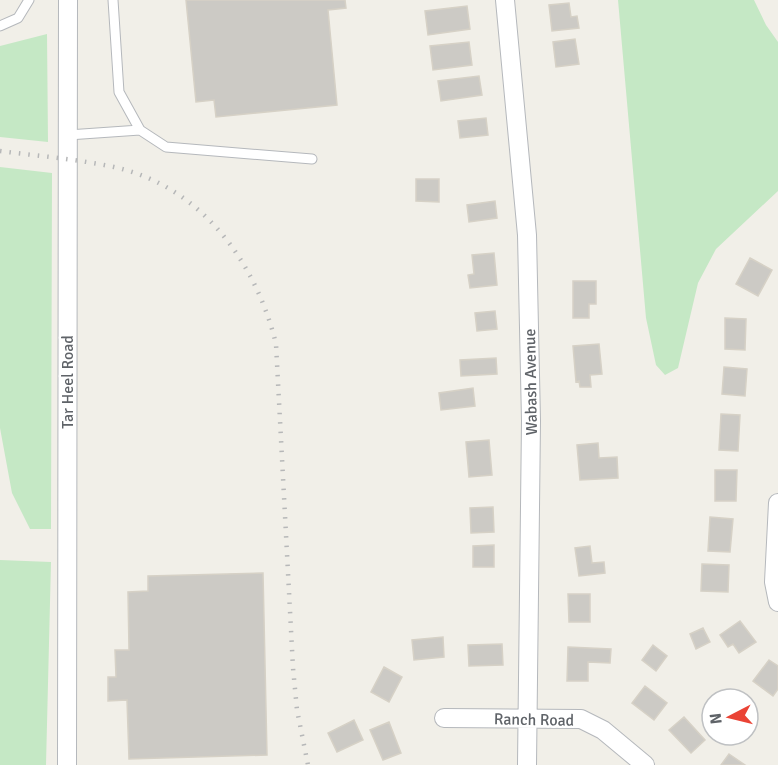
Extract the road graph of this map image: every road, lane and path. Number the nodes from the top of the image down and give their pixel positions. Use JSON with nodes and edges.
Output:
{"nodes":[{"id":1,"x":29,"y":0,"type":"edge"},
{"id":2,"x":68,"y":0,"type":"edge"},
{"id":3,"x":114,"y":0,"type":"edge"},
{"id":4,"x":505,"y":0,"type":"edge"},
{"id":5,"x":0,"y":26,"type":"edge"},
{"id":6,"x":140,"y":130,"type":"junction"},
{"id":7,"x":68,"y":135,"type":"junction"},
{"id":8,"x":312,"y":159,"type":"dead end"},
{"id":9,"x":778,"y":502,"type":"edge"},
{"id":10,"x":778,"y":602,"type":"edge"},
{"id":11,"x":528,"y":717,"type":"junction"},
{"id":12,"x":444,"y":718,"type":"dead end"},
{"id":13,"x":67,"y":765,"type":"edge"},
{"id":14,"x":527,"y":765,"type":"edge"},
{"id":15,"x":645,"y":765,"type":"edge"}],
"edges":[{"from":1,"to":5,"type":"lane"},
{"from":2,"to":7,"type":"street","name":"Tar Heel Road"},
{"from":3,"to":6,"type":"lane"},
{"from":4,"to":11,"type":"street","name":"Wabash Avenue"},
{"from":6,"to":7,"type":"lane"},
{"from":6,"to":8,"type":"lane"},
{"from":7,"to":13,"type":"street","name":"Tar Heel Road"},
{"from":9,"to":10,"type":"street"},
{"from":11,"to":12,"type":"street","name":"Ranch Road"},
{"from":11,"to":14,"type":"street","name":"Wabash Avenue"},
{"from":11,"to":15,"type":"street","name":"Ranch Road"}]}
